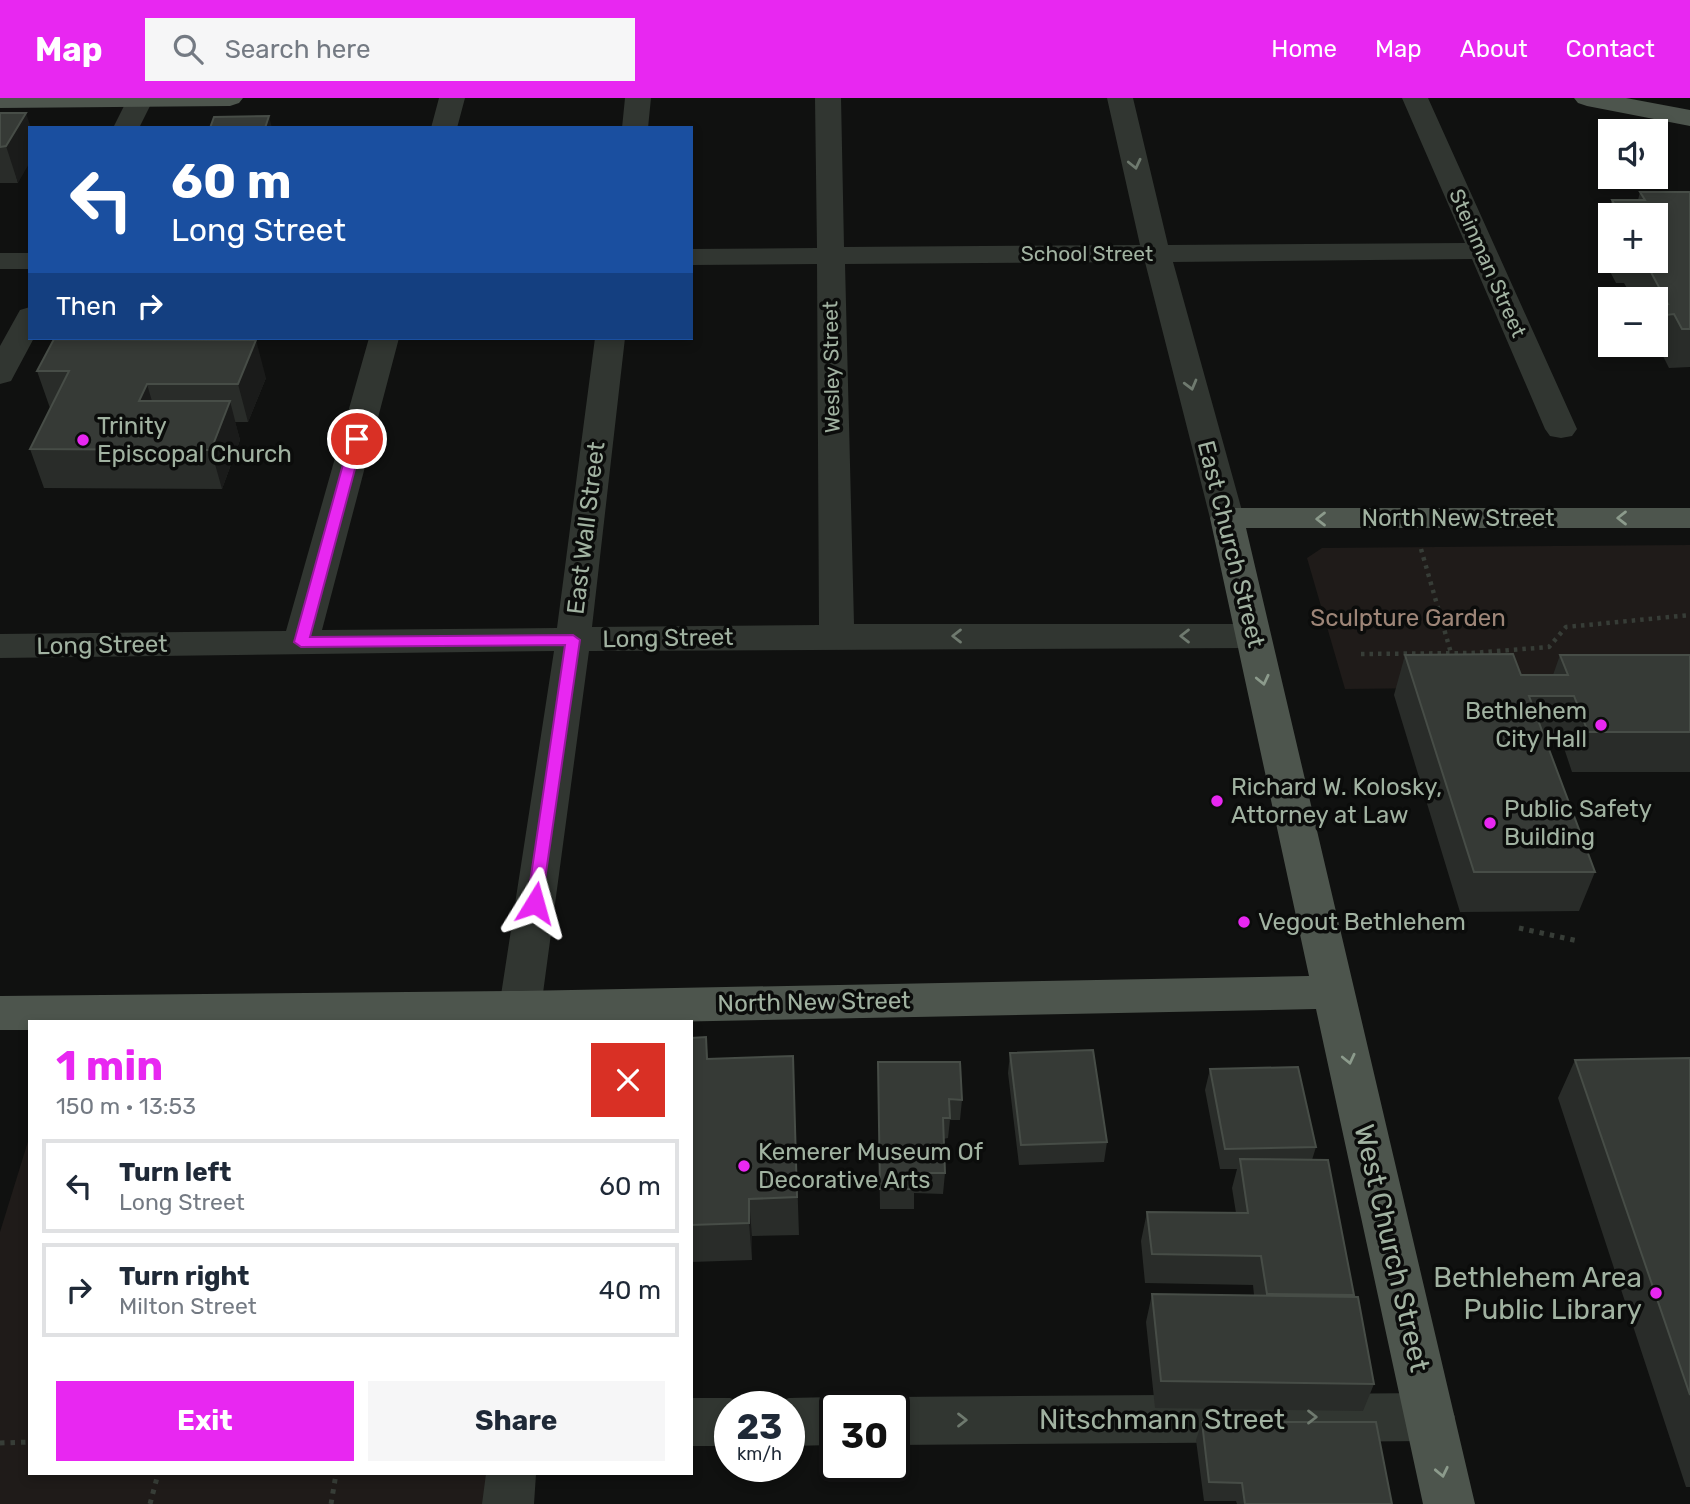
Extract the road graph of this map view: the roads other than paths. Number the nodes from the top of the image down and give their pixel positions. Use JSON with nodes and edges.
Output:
{"nodes":[{"id":1,"x":141,"y":98,"type":"edge"},
{"id":2,"x":230,"y":98,"type":"edge"},
{"id":3,"x":452,"y":98,"type":"edge"},
{"id":4,"x":638,"y":98,"type":"edge"},
{"id":5,"x":828,"y":98,"type":"edge"},
{"id":6,"x":1120,"y":98,"type":"edge"},
{"id":7,"x":1415,"y":98,"type":"edge"},
{"id":8,"x":1587,"y":98,"type":"edge"},
{"id":9,"x":0,"y":100,"type":"edge"},
{"id":10,"x":1690,"y":118,"type":"edge"},
{"id":11,"x":127,"y":126,"type":"edge"},
{"id":12,"x":445,"y":126,"type":"edge"},
{"id":13,"x":635,"y":126,"type":"edge"},
{"id":14,"x":1483,"y":251,"type":"junction"},
{"id":15,"x":1156,"y":252,"type":"junction"},
{"id":16,"x":829,"y":255,"type":"junction"},
{"id":17,"x":693,"y":257,"type":"edge"},
{"id":18,"x":0,"y":261,"type":"edge"},
{"id":19,"x":28,"y":261,"type":"edge"},
{"id":20,"x":28,"y":320,"type":"edge"},
{"id":21,"x":383,"y":340,"type":"edge"},
{"id":22,"x":610,"y":340,"type":"edge"},
{"id":23,"x":0,"y":375,"type":"edge"},
{"id":24,"x":1561,"y":429,"type":"dead end"},
{"id":25,"x":1690,"y":517,"type":"edge"},
{"id":26,"x":1227,"y":518,"type":"junction"},
{"id":27,"x":837,"y":636,"type":"junction"},
{"id":28,"x":1253,"y":636,"type":"junction"},
{"id":29,"x":573,"y":640,"type":"junction"},
{"id":30,"x":301,"y":642,"type":"junction"},
{"id":31,"x":0,"y":646,"type":"edge"},
{"id":32,"x":1334,"y":992,"type":"junction"},
{"id":33,"x":520,"y":1008,"type":"junction"},
{"id":34,"x":0,"y":1013,"type":"edge"},
{"id":35,"x":566,"y":1015,"type":"edge"},
{"id":36,"x":1430,"y":1417,"type":"junction"},
{"id":37,"x":910,"y":1421,"type":"edge"},
{"id":38,"x":693,"y":1422,"type":"edge"},
{"id":39,"x":714,"y":1422,"type":"edge"},
{"id":40,"x":511,"y":1475,"type":"edge"},
{"id":41,"x":508,"y":1504,"type":"edge"},
{"id":42,"x":1449,"y":1504,"type":"edge"}],
"edges":[{"from":1,"to":2,"type":"main road"},
{"from":1,"to":9,"type":"main road"},
{"from":1,"to":11,"type":"street"},
{"from":3,"to":12,"type":"street"},
{"from":4,"to":13,"type":"street"},
{"from":5,"to":16,"type":"street","name":"Wesley Street"},
{"from":6,"to":15,"type":"street","name":"East Church Street","one_way":true},
{"from":7,"to":14,"type":"street","name":"Steinman Street"},
{"from":8,"to":10,"type":"main road"},
{"from":14,"to":15,"type":"street","name":"School Street"},
{"from":14,"to":24,"type":"street","name":"Steinman Street"},
{"from":15,"to":16,"type":"street","name":"School Street"},
{"from":15,"to":26,"type":"street","name":"East Church Street","one_way":true},
{"from":16,"to":17,"type":"street","name":"School Street"},
{"from":16,"to":27,"type":"street","name":"Wesley Street"},
{"from":18,"to":19,"type":"street"},
{"from":20,"to":23,"type":"street"},
{"from":21,"to":30,"type":"street"},
{"from":22,"to":29,"type":"street","name":"East Wall Street"},
{"from":25,"to":26,"type":"main road","name":"North New Street","one_way":true},
{"from":26,"to":28,"type":"main road","name":"East Church Street"},
{"from":28,"to":27,"type":"street","name":"Long Street","one_way":true},
{"from":27,"to":29,"type":"street","name":"Long Street"},
{"from":28,"to":32,"type":"main road","name":"East Church Street","one_way":true},
{"from":29,"to":30,"type":"street","name":"Long Street"},
{"from":29,"to":33,"type":"street","name":"East Wall Street"},
{"from":30,"to":31,"type":"street","name":"Long Street"},
{"from":32,"to":35,"type":"main road","name":"North New Street"},
{"from":32,"to":36,"type":"main road","name":"West Church Street","one_way":true},
{"from":33,"to":34,"type":"main road","name":"North New Street"},
{"from":33,"to":35,"type":"main road","name":"North New Street"},
{"from":37,"to":36,"type":"street","name":"Nitschmann Street","one_way":true},
{"from":36,"to":42,"type":"main road","name":"West Church Street","one_way":true},
{"from":38,"to":39,"type":"street"},
{"from":40,"to":41,"type":"street"}]}
